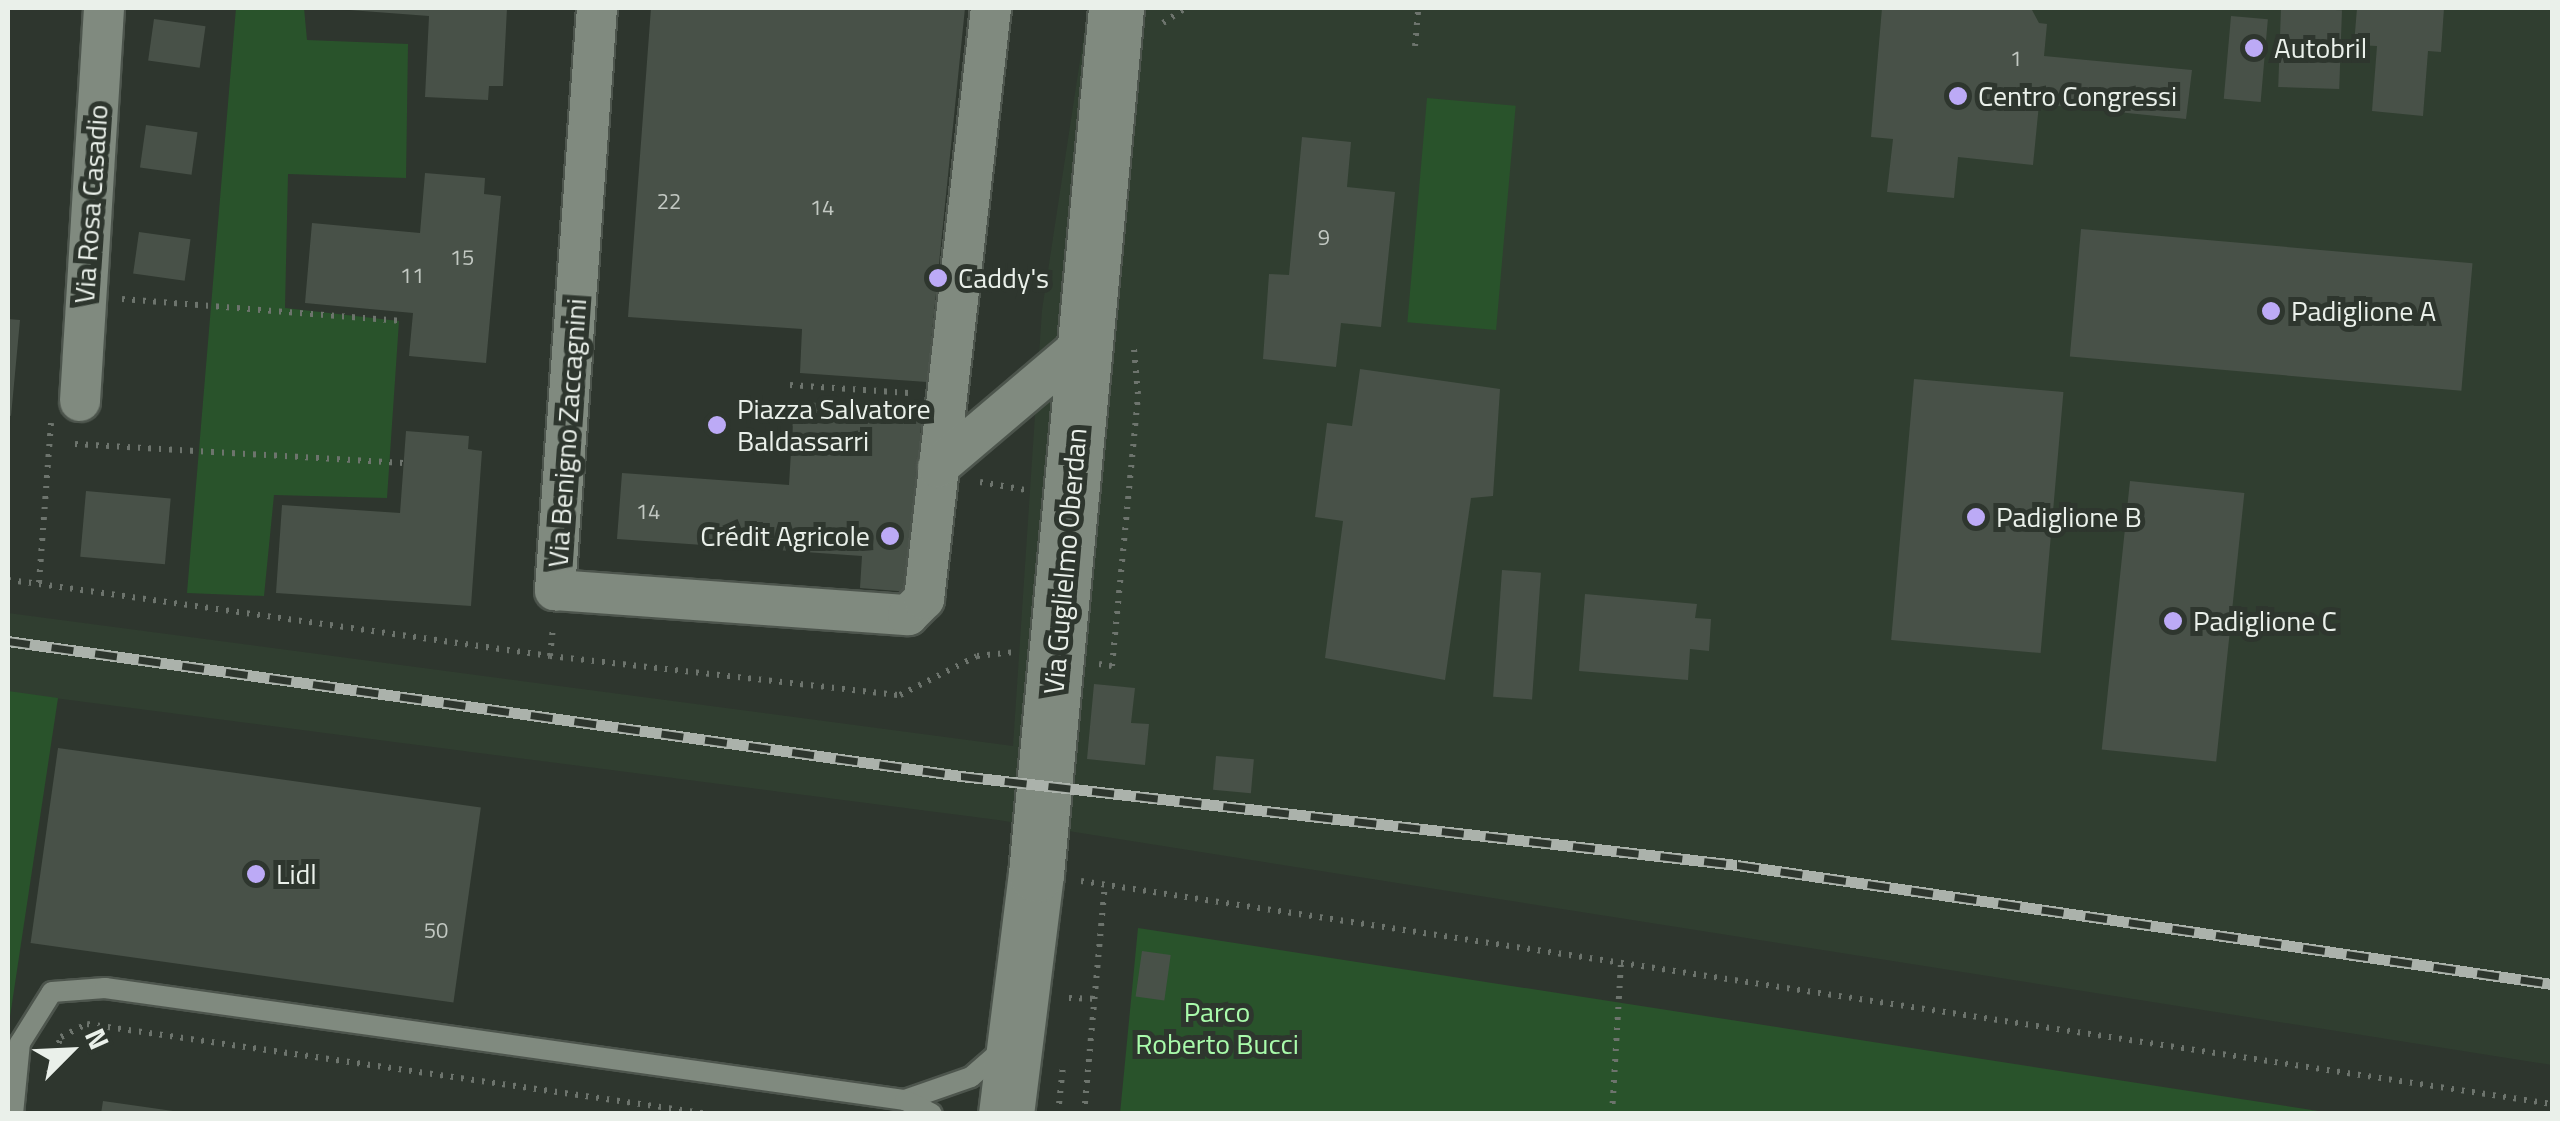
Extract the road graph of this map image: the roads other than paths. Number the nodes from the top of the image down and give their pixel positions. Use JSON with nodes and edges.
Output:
{"nodes":[{"id":1,"x":104,"y":8,"type":"edge"},
{"id":2,"x":597,"y":8,"type":"edge"},
{"id":3,"x":991,"y":8,"type":"edge"},
{"id":4,"x":1116,"y":8,"type":"edge"},
{"id":5,"x":1109,"y":343,"type":"junction"},
{"id":6,"x":66,"y":408,"type":"road end"},
{"id":7,"x":949,"y":472,"type":"junction"},
{"id":8,"x":1015,"y":1039,"type":"junction"},
{"id":9,"x":905,"y":1100,"type":"junction"},
{"id":10,"x":13,"y":1114,"type":"edge"},
{"id":11,"x":932,"y":1114,"type":"edge"},
{"id":12,"x":1006,"y":1114,"type":"edge"}],
"edges":[{"from":1,"to":6,"type":"street","name":"Via Rosa Casadio"},
{"from":2,"to":7,"type":"street","name":"Via Benigno Zaccagnini"},
{"from":3,"to":7,"type":"street","name":"Via Benigno Zaccagnini"},
{"from":4,"to":5,"type":"main road","name":"Via Guglielmo Oberdan"},
{"from":5,"to":7,"type":"street"},
{"from":5,"to":8,"type":"main road","name":"Via Guglielmo Oberdan"},
{"from":8,"to":9,"type":"lane"},
{"from":8,"to":12,"type":"main road","name":"Via Guglielmo Oberdan"},
{"from":9,"to":10,"type":"lane"},
{"from":9,"to":11,"type":"lane"}]}
